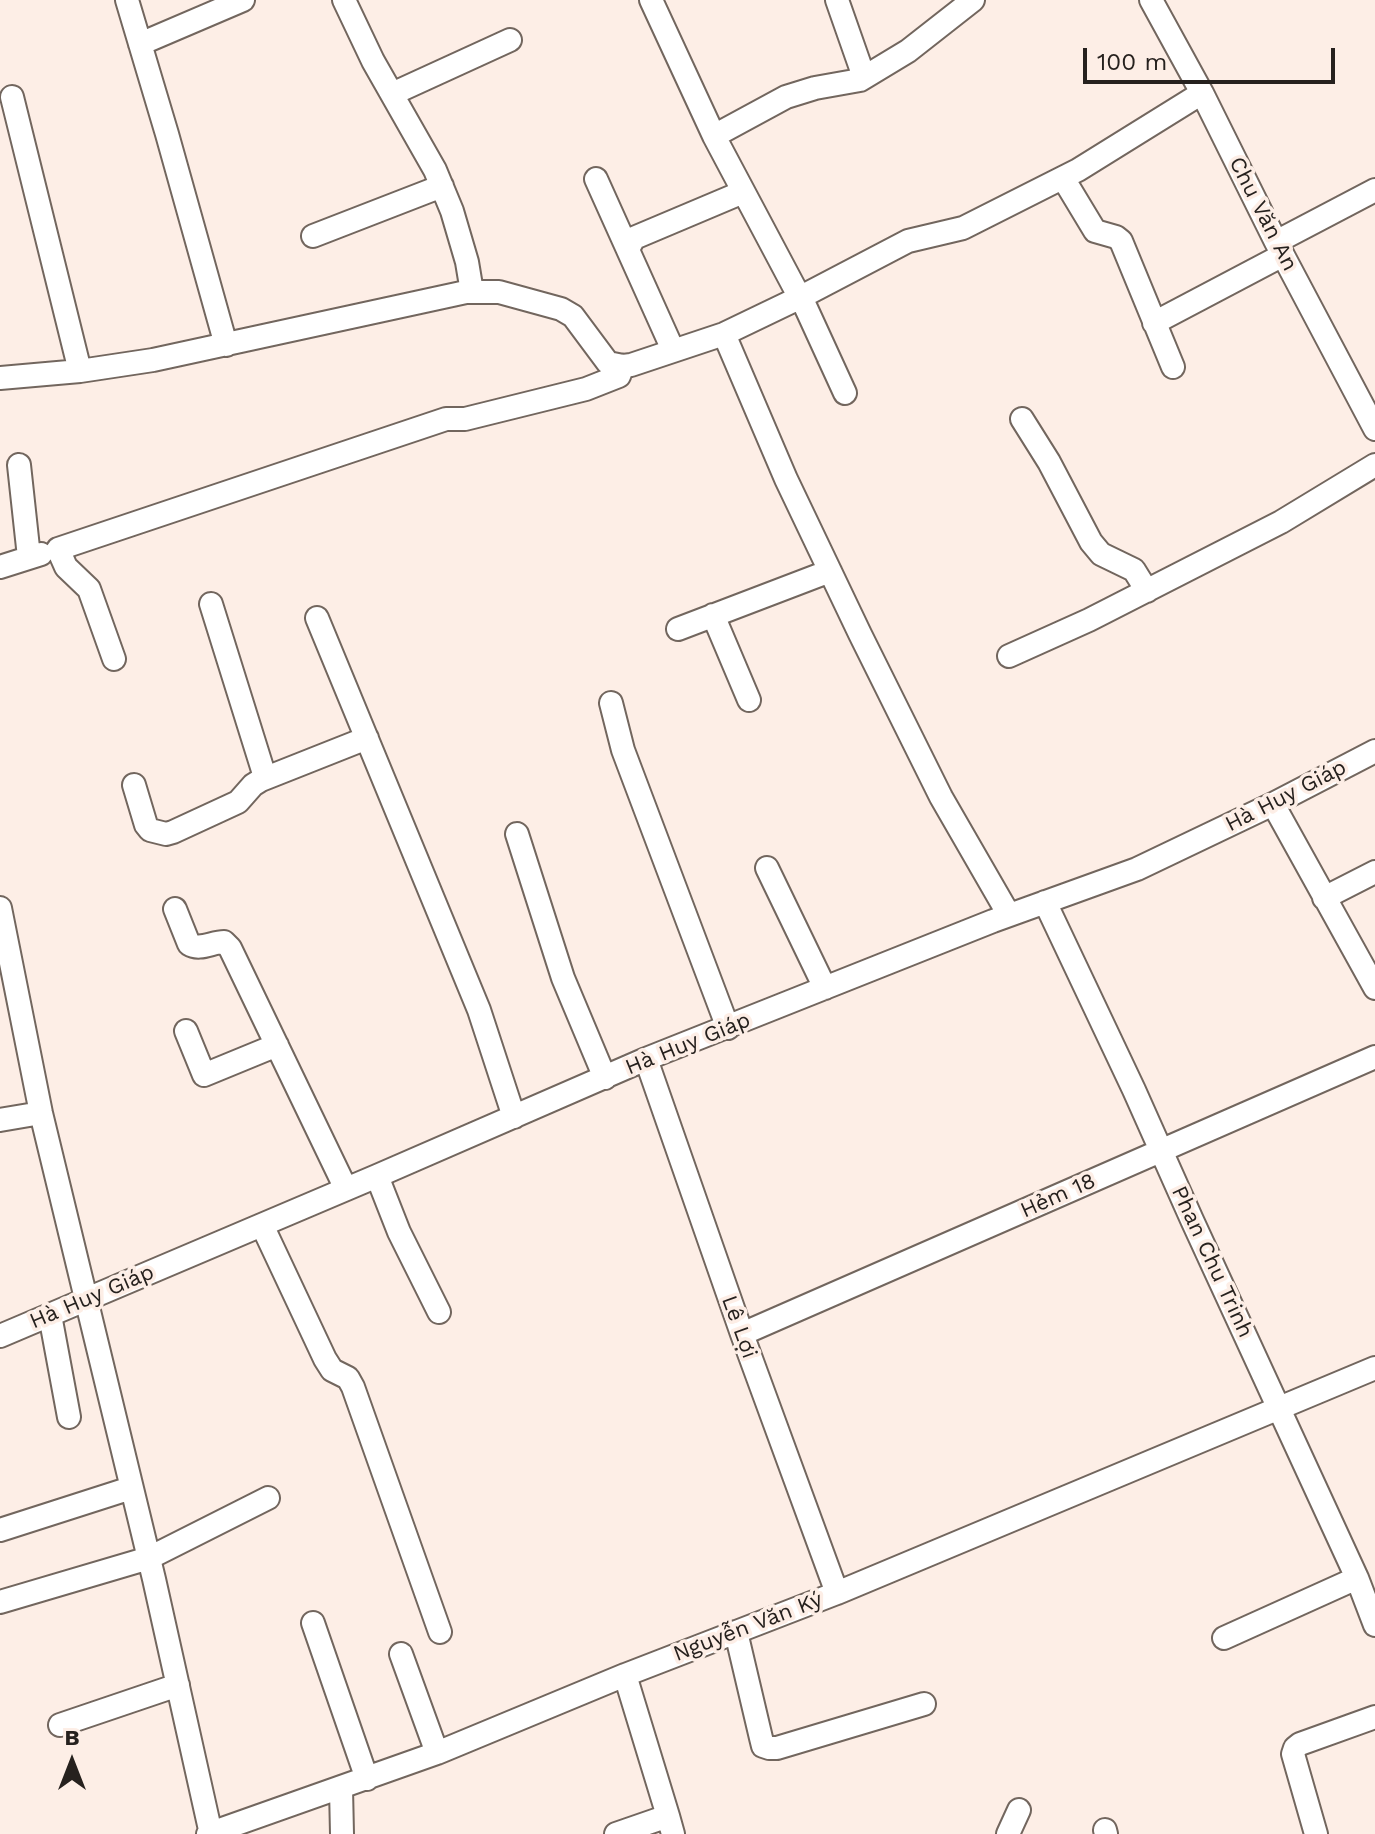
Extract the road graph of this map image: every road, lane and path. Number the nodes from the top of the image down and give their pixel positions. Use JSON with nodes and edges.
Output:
{"nodes":[{"id":1,"x":127,"y":0,"type":"edge"},
{"id":2,"x":243,"y":0,"type":"edge"},
{"id":3,"x":344,"y":0,"type":"edge"},
{"id":4,"x":651,"y":0,"type":"edge"},
{"id":5,"x":837,"y":0,"type":"edge"},
{"id":6,"x":973,"y":0,"type":"edge"},
{"id":7,"x":1160,"y":4,"type":"edge"},
{"id":8,"x":510,"y":40,"type":"dead end"},
{"id":9,"x":140,"y":44,"type":"junction"},
{"id":10,"x":864,"y":77,"type":"junction"},
{"id":11,"x":1202,"y":93,"type":"junction"},
{"id":12,"x":392,"y":94,"type":"junction"},
{"id":13,"x":12,"y":97,"type":"dead end"},
{"id":14,"x":714,"y":136,"type":"junction"},
{"id":15,"x":1063,"y":178,"type":"junction"},
{"id":16,"x":596,"y":179,"type":"dead end"},
{"id":17,"x":442,"y":186,"type":"junction"},
{"id":18,"x":1375,"y":190,"type":"edge"},
{"id":19,"x":743,"y":192,"type":"junction"},
{"id":20,"x":313,"y":236,"type":"dead end"},
{"id":21,"x":631,"y":243,"type":"junction"},
{"id":22,"x":1279,"y":249,"type":"junction"},
{"id":23,"x":472,"y":292,"type":"junction"},
{"id":24,"x":801,"y":298,"type":"junction"},
{"id":25,"x":1154,"y":323,"type":"junction"},
{"id":26,"x":724,"y":334,"type":"junction"},
{"id":27,"x":226,"y":345,"type":"junction"},
{"id":28,"x":673,"y":350,"type":"junction"},
{"id":29,"x":623,"y":366,"type":"junction"},
{"id":30,"x":1173,"y":367,"type":"dead end"},
{"id":31,"x":80,"y":371,"type":"junction"},
{"id":32,"x":0,"y":378,"type":"edge"},
{"id":33,"x":845,"y":393,"type":"dead end"},
{"id":34,"x":1022,"y":419,"type":"dead end"},
{"id":35,"x":1375,"y":429,"type":"edge"},
{"id":36,"x":19,"y":465,"type":"dead end"},
{"id":37,"x":1375,"y":465,"type":"edge"},
{"id":38,"x":58,"y":549,"type":"junction"},
{"id":39,"x":29,"y":557,"type":"junction"},
{"id":40,"x":0,"y":567,"type":"edge"},
{"id":41,"x":830,"y":571,"type":"junction"},
{"id":42,"x":1147,"y":591,"type":"junction"},
{"id":43,"x":211,"y":604,"type":"dead end"},
{"id":44,"x":713,"y":615,"type":"junction"},
{"id":45,"x":317,"y":618,"type":"dead end"},
{"id":46,"x":678,"y":629,"type":"dead end"},
{"id":47,"x":1009,"y":656,"type":"dead end"},
{"id":48,"x":114,"y":659,"type":"dead end"},
{"id":49,"x":749,"y":700,"type":"dead end"},
{"id":50,"x":611,"y":703,"type":"dead end"},
{"id":51,"x":367,"y":738,"type":"junction"},
{"id":52,"x":1375,"y":751,"type":"edge"},
{"id":53,"x":265,"y":777,"type":"junction"},
{"id":54,"x":134,"y":785,"type":"dead end"},
{"id":55,"x":1273,"y":804,"type":"junction"},
{"id":56,"x":517,"y":834,"type":"dead end"},
{"id":57,"x":767,"y":868,"type":"dead end"},
{"id":58,"x":1375,"y":872,"type":"edge"},
{"id":59,"x":1324,"y":898,"type":"junction"},
{"id":60,"x":1045,"y":902,"type":"junction"},
{"id":61,"x":0,"y":908,"type":"edge"},
{"id":62,"x":175,"y":909,"type":"dead end"},
{"id":63,"x":1009,"y":915,"type":"junction"},
{"id":64,"x":825,"y":988,"type":"junction"},
{"id":65,"x":1375,"y":988,"type":"edge"},
{"id":66,"x":728,"y":1028,"type":"junction"},
{"id":67,"x":186,"y":1031,"type":"dead end"},
{"id":68,"x":277,"y":1045,"type":"junction"},
{"id":69,"x":1375,"y":1057,"type":"edge"},
{"id":70,"x":646,"y":1059,"type":"junction"},
{"id":71,"x":605,"y":1078,"type":"junction"},
{"id":72,"x":41,"y":1113,"type":"junction"},
{"id":73,"x":514,"y":1117,"type":"junction"},
{"id":74,"x":0,"y":1120,"type":"edge"},
{"id":75,"x":1161,"y":1151,"type":"junction"},
{"id":76,"x":377,"y":1176,"type":"junction"},
{"id":77,"x":346,"y":1189,"type":"junction"},
{"id":78,"x":262,"y":1225,"type":"junction"},
{"id":79,"x":86,"y":1301,"type":"junction"},
{"id":80,"x":439,"y":1312,"type":"dead end"},
{"id":81,"x":50,"y":1315,"type":"junction"},
{"id":82,"x":742,"y":1334,"type":"junction"},
{"id":83,"x":0,"y":1336,"type":"edge"},
{"id":84,"x":1375,"y":1368,"type":"edge"},
{"id":85,"x":1280,"y":1408,"type":"junction"},
{"id":86,"x":69,"y":1417,"type":"dead end"},
{"id":87,"x":131,"y":1488,"type":"junction"},
{"id":88,"x":268,"y":1498,"type":"dead end"},
{"id":89,"x":0,"y":1530,"type":"edge"},
{"id":90,"x":149,"y":1558,"type":"junction"},
{"id":91,"x":1357,"y":1578,"type":"junction"},
{"id":92,"x":837,"y":1593,"type":"junction"},
{"id":93,"x":0,"y":1602,"type":"edge"},
{"id":94,"x":313,"y":1623,"type":"dead end"},
{"id":95,"x":1375,"y":1625,"type":"edge"},
{"id":96,"x":440,"y":1632,"type":"dead end"},
{"id":97,"x":736,"y":1632,"type":"junction"},
{"id":98,"x":1224,"y":1638,"type":"dead end"},
{"id":99,"x":401,"y":1654,"type":"dead end"},
{"id":100,"x":625,"y":1675,"type":"junction"},
{"id":101,"x":178,"y":1685,"type":"junction"},
{"id":102,"x":924,"y":1704,"type":"dead end"},
{"id":103,"x":1375,"y":1717,"type":"edge"},
{"id":104,"x":60,"y":1725,"type":"dead end"},
{"id":105,"x":437,"y":1753,"type":"junction"},
{"id":106,"x":367,"y":1779,"type":"junction"},
{"id":107,"x":341,"y":1788,"type":"junction"},
{"id":108,"x":1019,"y":1810,"type":"dead end"},
{"id":109,"x":671,"y":1825,"type":"edge"},
{"id":110,"x":210,"y":1834,"type":"edge"},
{"id":111,"x":342,"y":1834,"type":"edge"},
{"id":112,"x":616,"y":1834,"type":"edge"},
{"id":113,"x":1008,"y":1834,"type":"edge"},
{"id":114,"x":1316,"y":1834,"type":"edge"}],
"edges":[{"from":1,"to":9,"type":"street"},
{"from":2,"to":9,"type":"street"},
{"from":3,"to":12,"type":"street"},
{"from":4,"to":14,"type":"street"},
{"from":5,"to":10,"type":"street"},
{"from":6,"to":10,"type":"street"},
{"from":7,"to":11,"type":"street","name":"Chu Văn An"},
{"from":8,"to":12,"type":"street"},
{"from":9,"to":27,"type":"street"},
{"from":10,"to":14,"type":"street"},
{"from":11,"to":15,"type":"street"},
{"from":11,"to":22,"type":"street","name":"Chu Văn An"},
{"from":12,"to":17,"type":"street"},
{"from":13,"to":31,"type":"street"},
{"from":14,"to":19,"type":"street"},
{"from":15,"to":24,"type":"street"},
{"from":15,"to":25,"type":"street"},
{"from":16,"to":21,"type":"street"},
{"from":17,"to":20,"type":"street"},
{"from":17,"to":23,"type":"street"},
{"from":18,"to":22,"type":"street"},
{"from":19,"to":21,"type":"street"},
{"from":19,"to":24,"type":"street"},
{"from":21,"to":28,"type":"street"},
{"from":22,"to":25,"type":"street"},
{"from":22,"to":35,"type":"street","name":"Chu Văn An"},
{"from":23,"to":27,"type":"street"},
{"from":23,"to":29,"type":"street"},
{"from":24,"to":26,"type":"street"},
{"from":24,"to":33,"type":"street"},
{"from":25,"to":30,"type":"street"},
{"from":26,"to":28,"type":"street"},
{"from":26,"to":41,"type":"street"},
{"from":27,"to":31,"type":"street"},
{"from":28,"to":29,"type":"street"},
{"from":29,"to":38,"type":"street"},
{"from":31,"to":32,"type":"street"},
{"from":34,"to":42,"type":"street"},
{"from":36,"to":39,"type":"street"},
{"from":37,"to":42,"type":"street"},
{"from":38,"to":39,"type":"street"},
{"from":38,"to":48,"type":"street"},
{"from":39,"to":40,"type":"street"},
{"from":41,"to":44,"type":"street"},
{"from":41,"to":63,"type":"street"},
{"from":42,"to":47,"type":"street"},
{"from":43,"to":53,"type":"street"},
{"from":44,"to":46,"type":"street"},
{"from":44,"to":49,"type":"street"},
{"from":45,"to":51,"type":"street"},
{"from":50,"to":66,"type":"street"},
{"from":51,"to":53,"type":"street"},
{"from":51,"to":73,"type":"street"},
{"from":52,"to":55,"type":"street","name":"Hà Huy Giáp"},
{"from":53,"to":54,"type":"street"},
{"from":55,"to":59,"type":"street"},
{"from":55,"to":60,"type":"street","name":"Hà Huy Giáp"},
{"from":56,"to":71,"type":"street"},
{"from":57,"to":64,"type":"street"},
{"from":58,"to":59,"type":"street"},
{"from":59,"to":65,"type":"street"},
{"from":60,"to":63,"type":"street","name":"Hà Huy Giáp"},
{"from":60,"to":75,"type":"street","name":"Phan Chu Trinh"},
{"from":61,"to":72,"type":"street"},
{"from":62,"to":68,"type":"street"},
{"from":63,"to":64,"type":"street","name":"Hà Huy Giáp"},
{"from":64,"to":66,"type":"street","name":"Hà Huy Giáp"},
{"from":66,"to":70,"type":"street","name":"Hà Huy Giáp"},
{"from":67,"to":68,"type":"street"},
{"from":68,"to":77,"type":"street"},
{"from":69,"to":75,"type":"street","name":"Hẻm 18"},
{"from":70,"to":71,"type":"street","name":"Hà Huy Giáp"},
{"from":70,"to":82,"type":"street","name":"Lê Lợi"},
{"from":71,"to":73,"type":"street","name":"Hà Huy Giáp"},
{"from":72,"to":74,"type":"street"},
{"from":72,"to":79,"type":"street"},
{"from":73,"to":76,"type":"street","name":"Hà Huy Giáp"},
{"from":75,"to":82,"type":"street","name":"Hẻm 18"},
{"from":75,"to":85,"type":"street","name":"Phan Chu Trinh"},
{"from":76,"to":77,"type":"street","name":"Hà Huy Giáp"},
{"from":76,"to":80,"type":"street"},
{"from":77,"to":78,"type":"street","name":"Hà Huy Giáp"},
{"from":78,"to":79,"type":"street","name":"Hà Huy Giáp"},
{"from":78,"to":96,"type":"street"},
{"from":79,"to":81,"type":"street","name":"Hà Huy Giáp"},
{"from":79,"to":87,"type":"street"},
{"from":81,"to":83,"type":"street","name":"Hà Huy Giáp"},
{"from":81,"to":86,"type":"street"},
{"from":82,"to":92,"type":"street","name":"Lê Lợi"},
{"from":84,"to":85,"type":"street","name":"Nguyễn Văn Ký"},
{"from":85,"to":91,"type":"street","name":"Phan Chu Trinh"},
{"from":85,"to":92,"type":"street","name":"Nguyễn Văn Ký"},
{"from":87,"to":89,"type":"street"},
{"from":87,"to":90,"type":"street"},
{"from":88,"to":90,"type":"street"},
{"from":90,"to":93,"type":"street"},
{"from":90,"to":101,"type":"street"},
{"from":91,"to":95,"type":"street","name":"Phan Chu Trinh"},
{"from":91,"to":98,"type":"street"},
{"from":92,"to":97,"type":"street","name":"Nguyễn Văn Ký"},
{"from":94,"to":106,"type":"street"},
{"from":97,"to":100,"type":"street","name":"Nguyễn Văn Ký"},
{"from":97,"to":102,"type":"street"},
{"from":99,"to":105,"type":"street"},
{"from":100,"to":105,"type":"street","name":"Nguyễn Văn Ký"},
{"from":100,"to":109,"type":"street"},
{"from":101,"to":104,"type":"street"},
{"from":101,"to":110,"type":"street"},
{"from":103,"to":114,"type":"street"},
{"from":105,"to":106,"type":"street","name":"Nguyễn Văn Ký"},
{"from":106,"to":107,"type":"street","name":"Nguyễn Văn Ký"},
{"from":107,"to":110,"type":"street","name":"Nguyễn Văn Ký"},
{"from":107,"to":111,"type":"street"},
{"from":108,"to":113,"type":"street"},
{"from":109,"to":112,"type":"street"}]}
